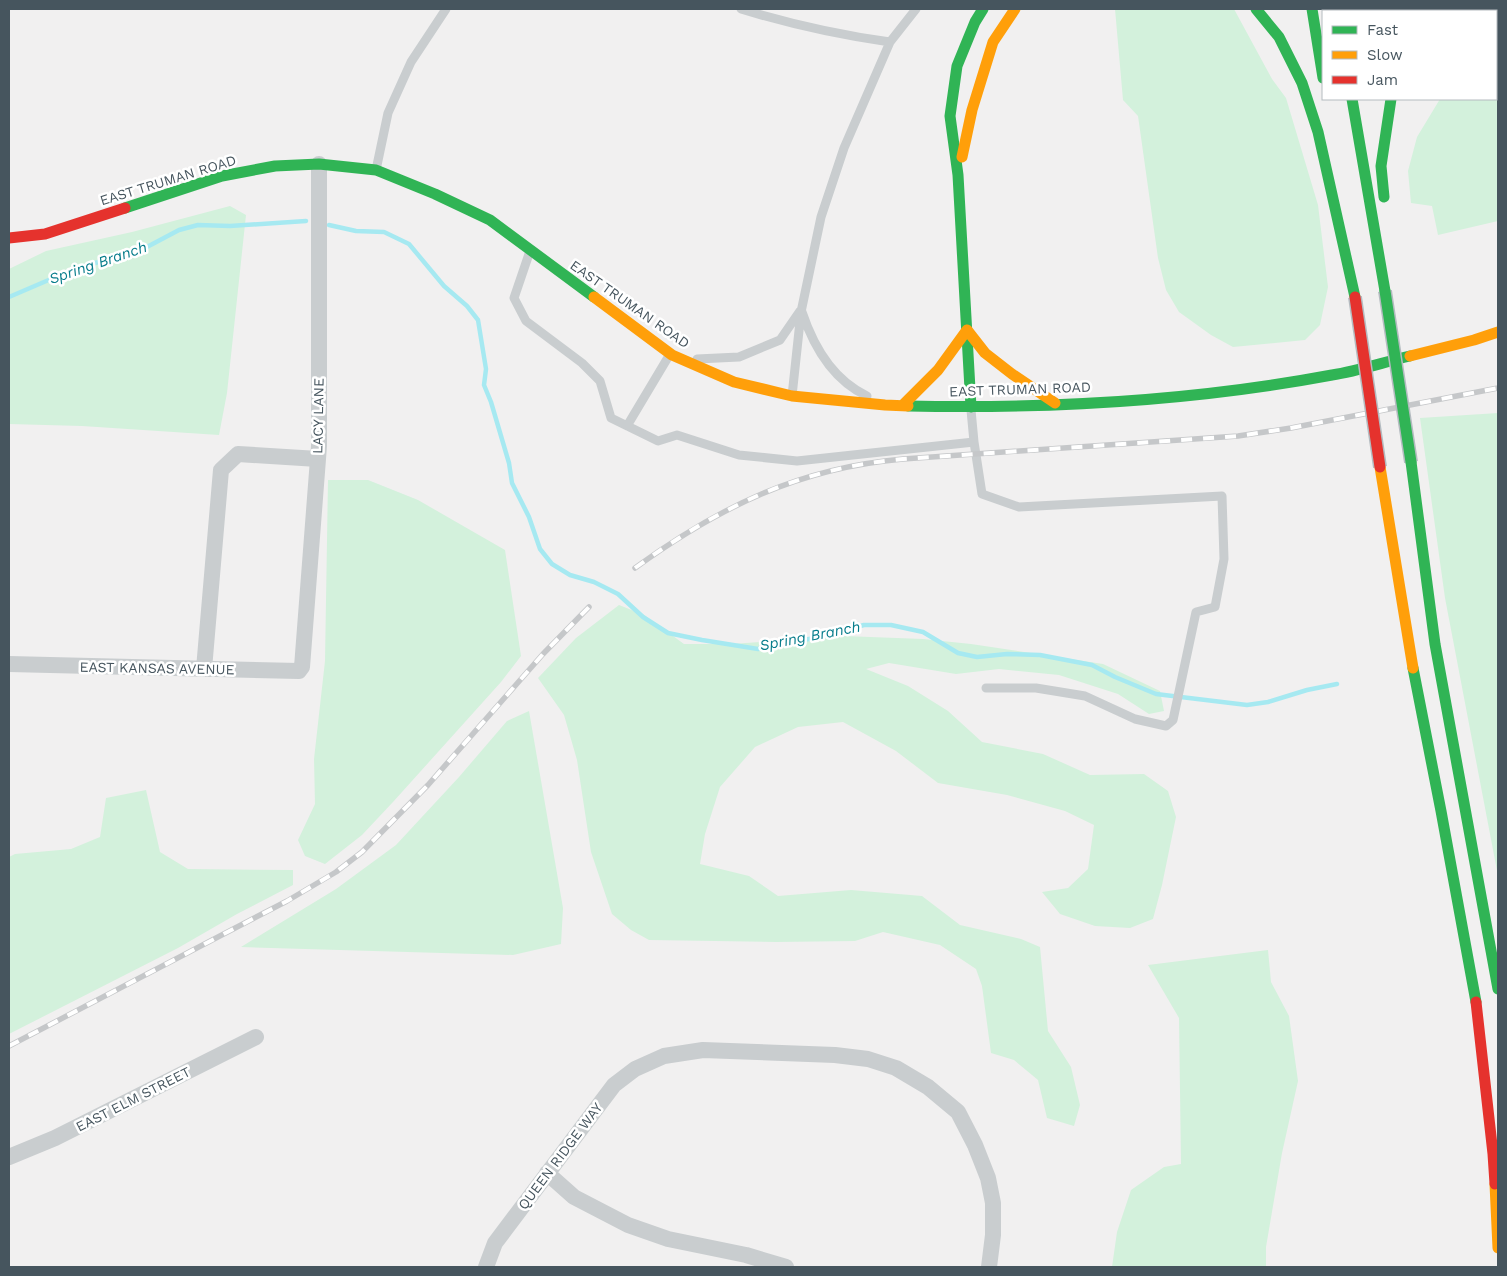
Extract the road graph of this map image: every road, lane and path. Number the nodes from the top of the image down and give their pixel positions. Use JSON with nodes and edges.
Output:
{"nodes":[{"id":1,"x":446,"y":9,"type":"edge"},
{"id":2,"x":741,"y":9,"type":"edge"},
{"id":3,"x":916,"y":9,"type":"edge"},
{"id":4,"x":983,"y":9,"type":"edge"},
{"id":5,"x":1015,"y":9,"type":"edge"},
{"id":6,"x":1256,"y":9,"type":"edge"},
{"id":7,"x":1312,"y":9,"type":"edge"},
{"id":8,"x":890,"y":42,"type":"junction"},
{"id":9,"x":1322,"y":72,"type":"edge"},
{"id":10,"x":1352,"y":100,"type":"edge"},
{"id":11,"x":1391,"y":100,"type":"edge"},
{"id":12,"x":1333,"y":146,"type":"dead end"},
{"id":13,"x":319,"y":164,"type":"junction"},
{"id":14,"x":376,"y":170,"type":"junction"},
{"id":15,"x":958,"y":175,"type":"junction"},
{"id":16,"x":1385,"y":204,"type":"dead end"},
{"id":17,"x":1386,"y":233,"type":"dead end"},
{"id":18,"x":9,"y":238,"type":"edge"},
{"id":19,"x":530,"y":251,"type":"junction"},
{"id":20,"x":1385,"y":291,"type":"junction"},
{"id":21,"x":1355,"y":297,"type":"junction"},
{"id":22,"x":802,"y":309,"type":"junction"},
{"id":23,"x":967,"y":330,"type":"junction"},
{"id":24,"x":1498,"y":332,"type":"edge"},
{"id":25,"x":670,"y":353,"type":"junction"},
{"id":26,"x":682,"y":359,"type":"junction"},
{"id":27,"x":792,"y":396,"type":"junction"},
{"id":28,"x":1054,"y":403,"type":"junction"},
{"id":29,"x":885,"y":405,"type":"junction"},
{"id":30,"x":903,"y":405,"type":"junction"},
{"id":31,"x":971,"y":407,"type":"junction"},
{"id":32,"x":627,"y":426,"type":"junction"},
{"id":33,"x":974,"y":442,"type":"junction"},
{"id":34,"x":318,"y":459,"type":"junction"},
{"id":35,"x":9,"y":664,"type":"edge"},
{"id":36,"x":302,"y":667,"type":"joint"},
{"id":37,"x":204,"y":669,"type":"junction"},
{"id":38,"x":986,"y":688,"type":"dead end"},
{"id":39,"x":1498,"y":989,"type":"edge"},
{"id":40,"x":256,"y":1037,"type":"dead end"},
{"id":41,"x":9,"y":1157,"type":"edge"},
{"id":42,"x":547,"y":1174,"type":"junction"},
{"id":43,"x":1498,"y":1248,"type":"edge"},
{"id":44,"x":486,"y":1267,"type":"edge"},
{"id":45,"x":786,"y":1267,"type":"edge"},
{"id":46,"x":989,"y":1267,"type":"edge"}],
"edges":[{"from":1,"to":14,"type":"lane"},
{"from":2,"to":8,"type":"lane"},
{"from":3,"to":8,"type":"lane"},
{"from":4,"to":15,"type":"main road"},
{"from":5,"to":15,"type":"main road"},
{"from":6,"to":21,"type":"main road"},
{"from":7,"to":9,"type":"main road"},
{"from":8,"to":22,"type":"lane"},
{"from":10,"to":20,"type":"main road"},
{"from":11,"to":16,"type":"main road"},
{"from":12,"to":21,"type":"main road"},
{"from":13,"to":14,"type":"main road","name":"EAST TRUMAN ROAD"},
{"from":13,"to":18,"type":"main road","name":"EAST TRUMAN ROAD"},
{"from":13,"to":34,"type":"street","name":"LACY LANE"},
{"from":14,"to":19,"type":"main road","name":"EAST TRUMAN ROAD"},
{"from":15,"to":23,"type":"main road"},
{"from":17,"to":20,"type":"main road"},
{"from":19,"to":25,"type":"main road","name":"EAST TRUMAN ROAD"},
{"from":19,"to":32,"type":"lane"},
{"from":20,"to":39,"type":"main road","bridge":true},
{"from":21,"to":43,"type":"main road","bridge":true},
{"from":22,"to":26,"type":"lane"},
{"from":22,"to":27,"type":"lane"},
{"from":22,"to":29,"type":"lane"},
{"from":23,"to":28,"type":"main road"},
{"from":23,"to":30,"type":"main road"},
{"from":23,"to":31,"type":"main road"},
{"from":24,"to":28,"type":"main road","name":"EAST TRUMAN ROAD"},
{"from":25,"to":26,"type":"main road","name":"EAST TRUMAN ROAD"},
{"from":25,"to":32,"type":"lane"},
{"from":26,"to":27,"type":"main road","name":"EAST TRUMAN ROAD"},
{"from":27,"to":29,"type":"main road","name":"EAST TRUMAN ROAD"},
{"from":28,"to":31,"type":"main road","name":"EAST TRUMAN ROAD"},
{"from":29,"to":30,"type":"main road","name":"EAST TRUMAN ROAD"},
{"from":30,"to":31,"type":"main road","name":"EAST TRUMAN ROAD"},
{"from":31,"to":33,"type":"lane"},
{"from":32,"to":33,"type":"lane"},
{"from":33,"to":38,"type":"lane"},
{"from":34,"to":36,"type":"street","name":"LACY LANE"},
{"from":34,"to":37,"type":"street"},
{"from":35,"to":37,"type":"street","name":"EAST KANSAS AVENUE"},
{"from":36,"to":37,"type":"street","name":"EAST KANSAS AVENUE"},
{"from":40,"to":41,"type":"street","name":"EAST ELM STREET"},
{"from":42,"to":44,"type":"street","name":"QUEEN RIDGE WAY"},
{"from":42,"to":45,"type":"street"},
{"from":42,"to":46,"type":"street","name":"QUEEN RIDGE WAY"}]}
